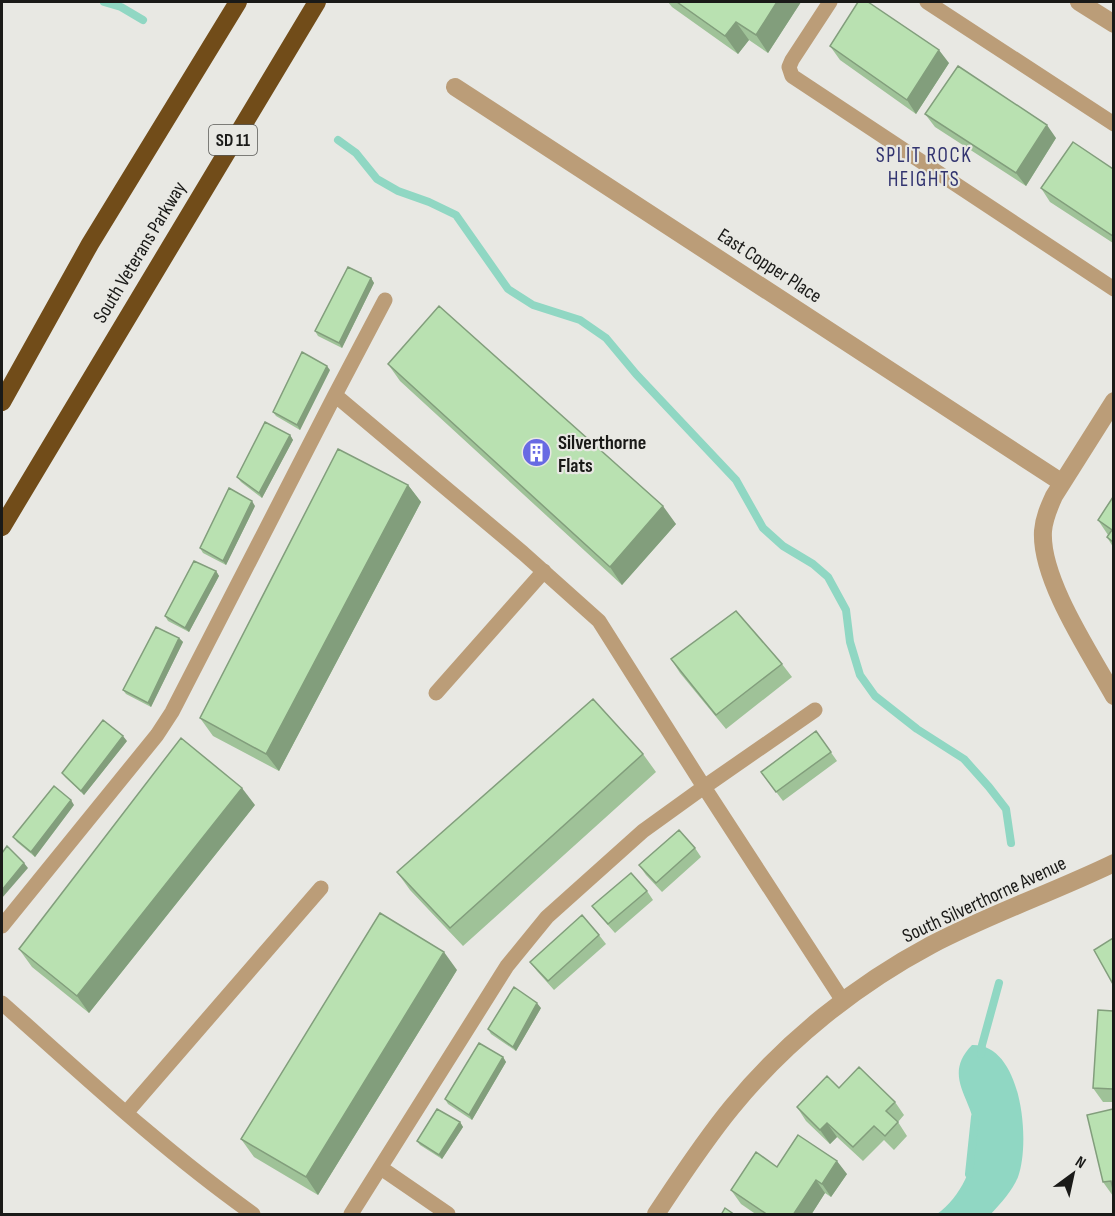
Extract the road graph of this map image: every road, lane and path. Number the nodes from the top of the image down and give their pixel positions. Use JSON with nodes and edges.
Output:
{"nodes":[{"id":1,"x":238,"y":2,"type":"edge"},
{"id":2,"x":317,"y":2,"type":"edge"},
{"id":3,"x":830,"y":2,"type":"edge"},
{"id":4,"x":927,"y":2,"type":"edge"},
{"id":5,"x":1079,"y":2,"type":"edge"},
{"id":6,"x":1113,"y":24,"type":"edge"},
{"id":7,"x":455,"y":87,"type":"dead end"},
{"id":8,"x":1113,"y":124,"type":"edge"},
{"id":9,"x":1113,"y":289,"type":"edge"},
{"id":10,"x":385,"y":300,"type":"dead end"},
{"id":11,"x":335,"y":396,"type":"junction"},
{"id":12,"x":1113,"y":401,"type":"edge"},
{"id":13,"x":2,"y":402,"type":"edge"},
{"id":14,"x":1061,"y":482,"type":"junction"},
{"id":15,"x":2,"y":527,"type":"edge"},
{"id":16,"x":544,"y":571,"type":"junction"},
{"id":17,"x":436,"y":693,"type":"dead end"},
{"id":18,"x":1113,"y":696,"type":"edge"},
{"id":19,"x":814,"y":710,"type":"dead end"},
{"id":20,"x":704,"y":787,"type":"junction"},
{"id":21,"x":1113,"y":863,"type":"edge"},
{"id":22,"x":321,"y":888,"type":"dead end"},
{"id":23,"x":2,"y":926,"type":"edge"},
{"id":24,"x":843,"y":1001,"type":"junction"},
{"id":25,"x":2,"y":1002,"type":"edge"},
{"id":26,"x":126,"y":1113,"type":"junction"},
{"id":27,"x":381,"y":1168,"type":"junction"},
{"id":28,"x":253,"y":1215,"type":"edge"},
{"id":29,"x":351,"y":1215,"type":"edge"},
{"id":30,"x":448,"y":1215,"type":"edge"},
{"id":31,"x":656,"y":1215,"type":"edge"}],
"edges":[{"from":1,"to":13,"type":"highway"},
{"from":2,"to":15,"type":"highway","name":"South Veterans Parkway","number":"SD 11"},
{"from":3,"to":9,"type":"lane"},
{"from":4,"to":8,"type":"lane"},
{"from":5,"to":6,"type":"street"},
{"from":7,"to":14,"type":"street","name":"East Copper Place"},
{"from":10,"to":11,"type":"lane"},
{"from":11,"to":16,"type":"lane"},
{"from":11,"to":23,"type":"lane"},
{"from":12,"to":14,"type":"street"},
{"from":14,"to":18,"type":"street"},
{"from":16,"to":17,"type":"lane"},
{"from":16,"to":20,"type":"lane"},
{"from":19,"to":20,"type":"lane"},
{"from":20,"to":24,"type":"lane"},
{"from":20,"to":27,"type":"lane"},
{"from":21,"to":24,"type":"street","name":"South Silverthorne Avenue"},
{"from":22,"to":26,"type":"lane"},
{"from":24,"to":31,"type":"street","name":"South Silverthorne Avenue"},
{"from":25,"to":26,"type":"lane"},
{"from":26,"to":28,"type":"lane"},
{"from":27,"to":29,"type":"lane"},
{"from":27,"to":30,"type":"lane"}]}
